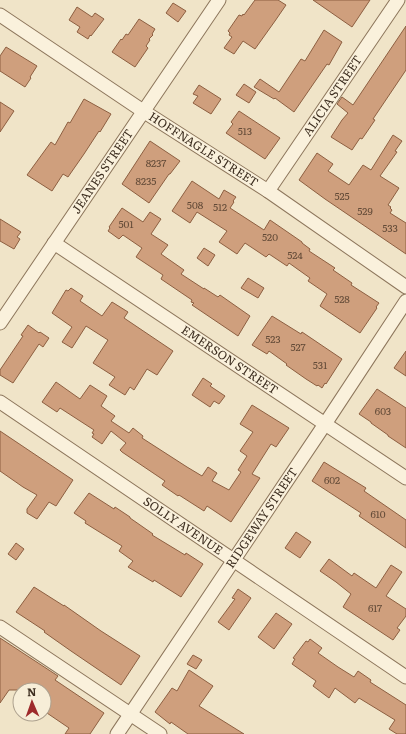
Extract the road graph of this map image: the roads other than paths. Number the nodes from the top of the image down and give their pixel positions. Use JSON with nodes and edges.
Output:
{"nodes":[{"id":1,"x":218,"y":0,"type":"edge"},
{"id":2,"x":398,"y":0,"type":"edge"},
{"id":3,"x":1,"y":17,"type":"edge"},
{"id":4,"x":143,"y":111,"type":"junction"},
{"id":5,"x":268,"y":192,"type":"junction"},
{"id":6,"x":54,"y":243,"type":"junction"},
{"id":7,"x":406,"y":287,"type":"edge"},
{"id":8,"x":406,"y":301,"type":"edge"},
{"id":9,"x":0,"y":323,"type":"edge"},
{"id":10,"x":0,"y":402,"type":"edge"},
{"id":11,"x":325,"y":424,"type":"junction"},
{"id":12,"x":406,"y":478,"type":"edge"},
{"id":13,"x":234,"y":561,"type":"junction"},
{"id":14,"x":0,"y":627,"type":"edge"},
{"id":15,"x":406,"y":677,"type":"edge"},
{"id":16,"x":130,"y":714,"type":"junction"},
{"id":17,"x":117,"y":734,"type":"edge"},
{"id":18,"x":160,"y":734,"type":"edge"}],
"edges":[{"from":1,"to":4,"type":"street","name":"JEANES STREET"},
{"from":2,"to":5,"type":"street","name":"ALICIA STREET"},
{"from":3,"to":4,"type":"street","name":"HOFFNAGLE STREET"},
{"from":4,"to":5,"type":"street","name":"HOFFNAGLE STREET"},
{"from":4,"to":6,"type":"street","name":"JEANES STREET"},
{"from":5,"to":7,"type":"street","name":"HOFFNAGLE STREET"},
{"from":6,"to":9,"type":"street","name":"JEANES STREET"},
{"from":6,"to":11,"type":"street","name":"EMERSON STREET"},
{"from":8,"to":11,"type":"street","name":"RIDGEWAY STREET"},
{"from":10,"to":13,"type":"street","name":"SOLLY AVENUE"},
{"from":11,"to":12,"type":"street","name":"EMERSON STREET"},
{"from":11,"to":13,"type":"street","name":"RIDGEWAY STREET"},
{"from":13,"to":15,"type":"street","name":"SOLLY AVENUE"},
{"from":13,"to":16,"type":"street","name":"RIDGEWAY STREET"},
{"from":14,"to":16,"type":"street"},
{"from":16,"to":17,"type":"street","name":"RIDGEWAY STREET"},
{"from":16,"to":18,"type":"street"}]}
